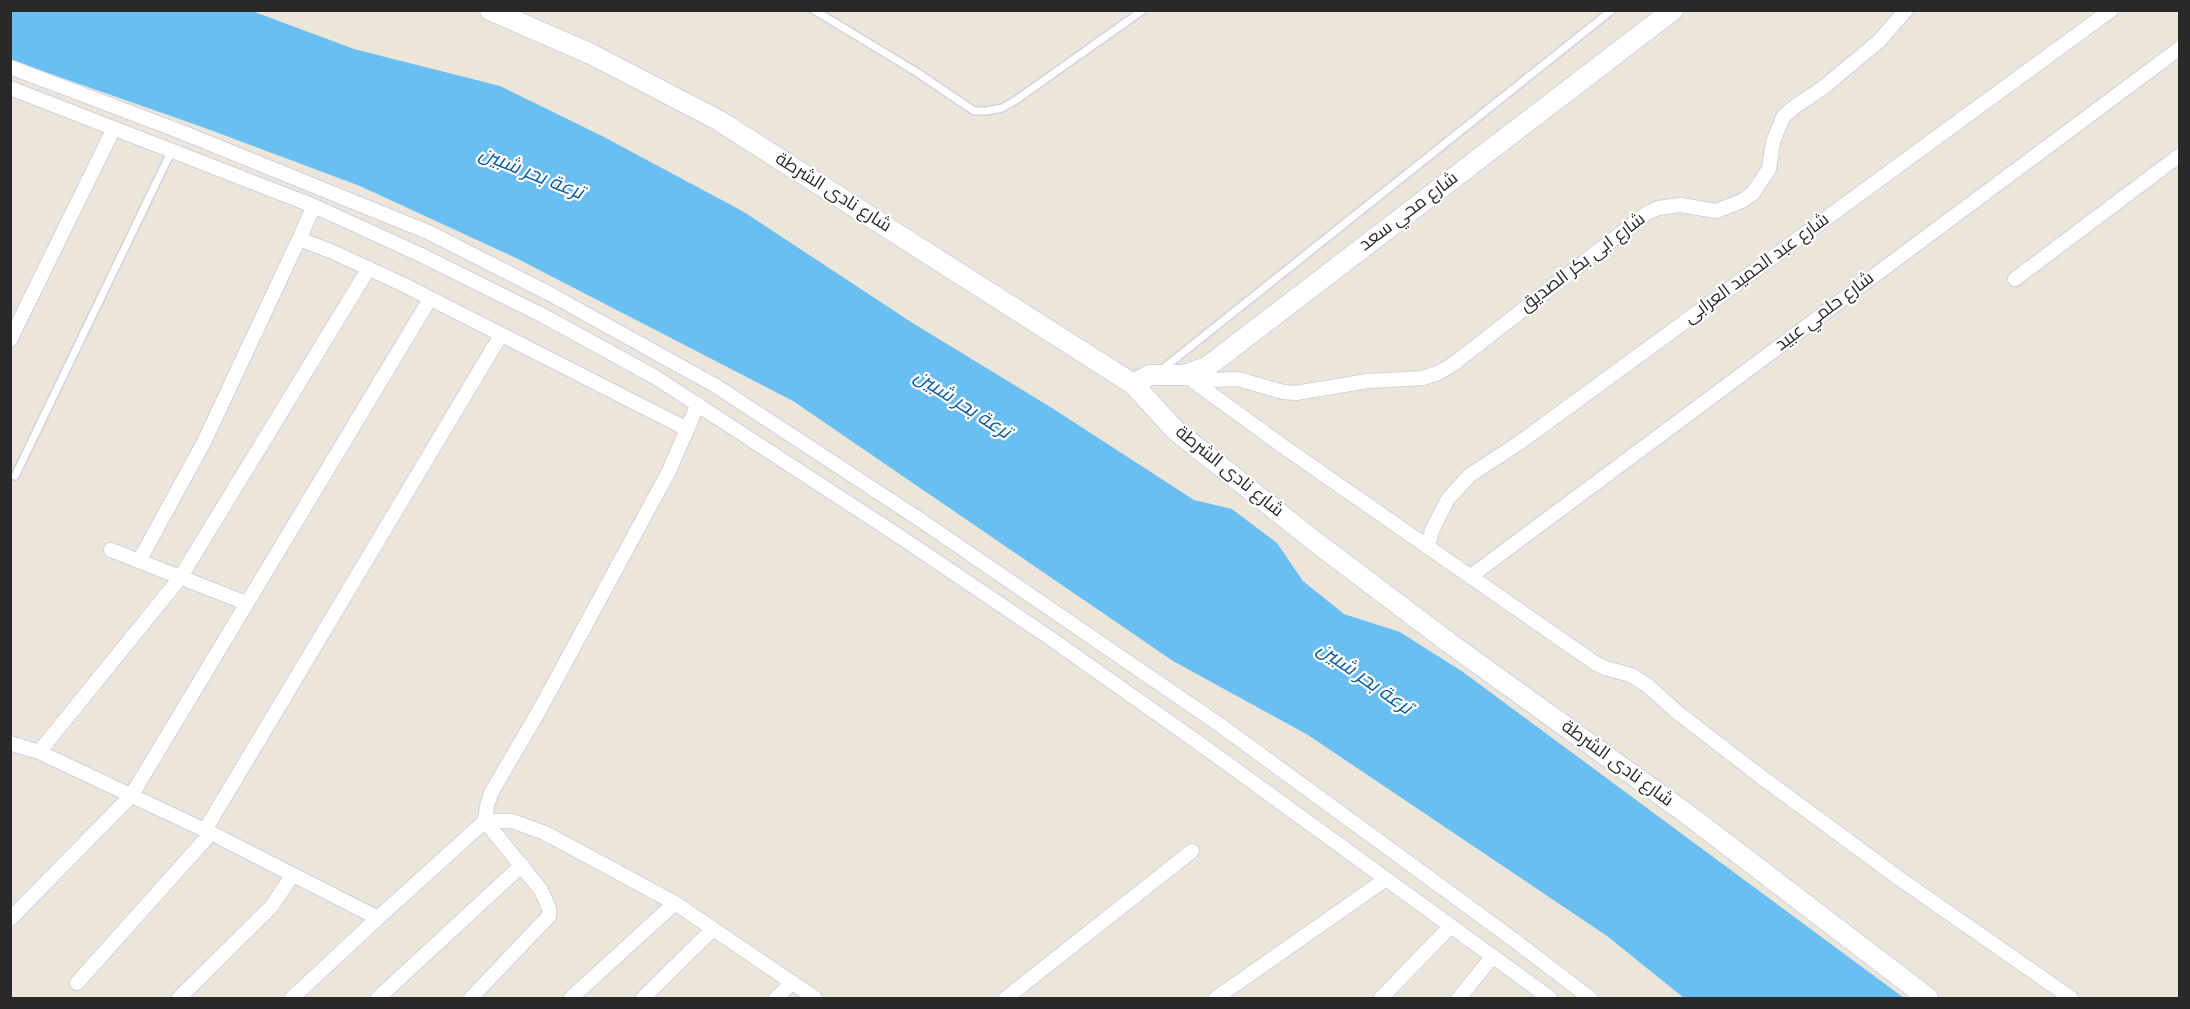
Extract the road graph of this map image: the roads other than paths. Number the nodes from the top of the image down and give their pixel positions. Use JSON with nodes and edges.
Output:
{"nodes":[{"id":1,"x":490,"y":10,"type":"edge"},
{"id":2,"x":814,"y":10,"type":"edge"},
{"id":3,"x":1143,"y":10,"type":"edge"},
{"id":4,"x":1612,"y":10,"type":"edge"},
{"id":5,"x":1673,"y":10,"type":"edge"},
{"id":6,"x":1906,"y":10,"type":"edge"},
{"id":7,"x":2111,"y":10,"type":"edge"},
{"id":8,"x":2180,"y":48,"type":"edge"},
{"id":9,"x":10,"y":67,"type":"edge"},
{"id":10,"x":10,"y":88,"type":"edge"},
{"id":11,"x":114,"y":128,"type":"junction"},
{"id":12,"x":172,"y":150,"type":"junction"},
{"id":13,"x":2180,"y":155,"type":"edge"},
{"id":14,"x":314,"y":206,"type":"junction"},
{"id":15,"x":299,"y":239,"type":"junction"},
{"id":16,"x":369,"y":268,"type":"junction"},
{"id":17,"x":2015,"y":279,"type":"dead end"},
{"id":18,"x":430,"y":299,"type":"junction"},
{"id":19,"x":501,"y":335,"type":"junction"},
{"id":20,"x":10,"y":340,"type":"edge"},
{"id":21,"x":1156,"y":374,"type":"junction"},
{"id":22,"x":1185,"y":375,"type":"junction"},
{"id":23,"x":1133,"y":384,"type":"junction"},
{"id":24,"x":698,"y":404,"type":"junction"},
{"id":25,"x":687,"y":429,"type":"junction"},
{"id":26,"x":15,"y":476,"type":"dead end"},
{"id":27,"x":1428,"y":546,"type":"junction"},
{"id":28,"x":111,"y":550,"type":"dead end"},
{"id":29,"x":140,"y":561,"type":"junction"},
{"id":30,"x":1471,"y":576,"type":"junction"},
{"id":31,"x":180,"y":578,"type":"junction"},
{"id":32,"x":246,"y":603,"type":"junction"},
{"id":33,"x":10,"y":744,"type":"edge"},
{"id":34,"x":39,"y":752,"type":"junction"},
{"id":35,"x":131,"y":796,"type":"junction"},
{"id":36,"x":485,"y":821,"type":"junction"},
{"id":37,"x":208,"y":832,"type":"junction"},
{"id":38,"x":1192,"y":851,"type":"dead end"},
{"id":39,"x":522,"y":865,"type":"junction"},
{"id":40,"x":292,"y":876,"type":"junction"},
{"id":41,"x":1386,"y":879,"type":"junction"},
{"id":42,"x":675,"y":903,"type":"junction"},
{"id":43,"x":378,"y":918,"type":"junction"},
{"id":44,"x":10,"y":919,"type":"edge"},
{"id":45,"x":1451,"y":926,"type":"junction"},
{"id":46,"x":713,"y":929,"type":"junction"},
{"id":47,"x":1493,"y":956,"type":"junction"},
{"id":48,"x":77,"y":983,"type":"dead end"},
{"id":49,"x":792,"y":983,"type":"junction"},
{"id":50,"x":179,"y":999,"type":"edge"},
{"id":51,"x":292,"y":999,"type":"edge"},
{"id":52,"x":378,"y":999,"type":"edge"},
{"id":53,"x":471,"y":999,"type":"edge"},
{"id":54,"x":571,"y":999,"type":"edge"},
{"id":55,"x":643,"y":999,"type":"edge"},
{"id":56,"x":776,"y":999,"type":"edge"},
{"id":57,"x":815,"y":999,"type":"edge"},
{"id":58,"x":1006,"y":999,"type":"edge"},
{"id":59,"x":1216,"y":999,"type":"edge"},
{"id":60,"x":1381,"y":999,"type":"edge"},
{"id":61,"x":1459,"y":999,"type":"edge"},
{"id":62,"x":1550,"y":999,"type":"edge"},
{"id":63,"x":1590,"y":999,"type":"edge"},
{"id":64,"x":1928,"y":999,"type":"edge"},
{"id":65,"x":2071,"y":999,"type":"edge"}],
"edges":[{"from":1,"to":23,"type":"main road","name":"شارع نادى الشرطة"},
{"from":2,"to":3,"type":"lane"},
{"from":4,"to":21,"type":"lane"},
{"from":5,"to":22,"type":"main road","name":"شارع محي سعد"},
{"from":6,"to":22,"type":"street","name":"شارع ابى بكر الصديق"},
{"from":7,"to":27,"type":"street","name":"شارع عبد الحميد العرابى"},
{"from":8,"to":30,"type":"street","name":"شارع حلمي عبيد"},
{"from":9,"to":63,"type":"street"},
{"from":10,"to":11,"type":"street"},
{"from":11,"to":12,"type":"street"},
{"from":11,"to":20,"type":"street"},
{"from":12,"to":14,"type":"street"},
{"from":12,"to":26,"type":"lane"},
{"from":13,"to":17,"type":"street"},
{"from":14,"to":15,"type":"street"},
{"from":14,"to":24,"type":"street"},
{"from":15,"to":16,"type":"street"},
{"from":15,"to":29,"type":"street"},
{"from":16,"to":18,"type":"street"},
{"from":16,"to":31,"type":"street"},
{"from":18,"to":19,"type":"street"},
{"from":18,"to":32,"type":"street"},
{"from":19,"to":25,"type":"street"},
{"from":19,"to":37,"type":"street"},
{"from":21,"to":22,"type":"main road","name":"شارع محي سعد"},
{"from":21,"to":23,"type":"main road","name":"شارع محي سعد"},
{"from":22,"to":27,"type":"street"},
{"from":23,"to":64,"type":"main road","name":"شارع نادى الشرطة"},
{"from":24,"to":25,"type":"street"},
{"from":24,"to":41,"type":"street"},
{"from":25,"to":36,"type":"street"},
{"from":27,"to":30,"type":"street"},
{"from":28,"to":29,"type":"street"},
{"from":29,"to":31,"type":"street"},
{"from":30,"to":65,"type":"street"},
{"from":31,"to":32,"type":"street"},
{"from":31,"to":34,"type":"street"},
{"from":32,"to":35,"type":"street"},
{"from":33,"to":34,"type":"street"},
{"from":34,"to":35,"type":"street"},
{"from":35,"to":37,"type":"street"},
{"from":35,"to":44,"type":"street"},
{"from":36,"to":39,"type":"street"},
{"from":36,"to":42,"type":"street"},
{"from":36,"to":43,"type":"street"},
{"from":37,"to":40,"type":"street"},
{"from":37,"to":48,"type":"street"},
{"from":38,"to":58,"type":"street"},
{"from":39,"to":52,"type":"street"},
{"from":39,"to":53,"type":"street"},
{"from":40,"to":43,"type":"street"},
{"from":40,"to":50,"type":"street"},
{"from":41,"to":45,"type":"street"},
{"from":41,"to":59,"type":"street"},
{"from":42,"to":46,"type":"street"},
{"from":42,"to":54,"type":"street"},
{"from":43,"to":51,"type":"street"},
{"from":45,"to":47,"type":"street"},
{"from":45,"to":60,"type":"street"},
{"from":46,"to":49,"type":"street"},
{"from":46,"to":55,"type":"street"},
{"from":47,"to":61,"type":"street"},
{"from":47,"to":62,"type":"street"},
{"from":49,"to":56,"type":"street"},
{"from":49,"to":57,"type":"street"}]}
